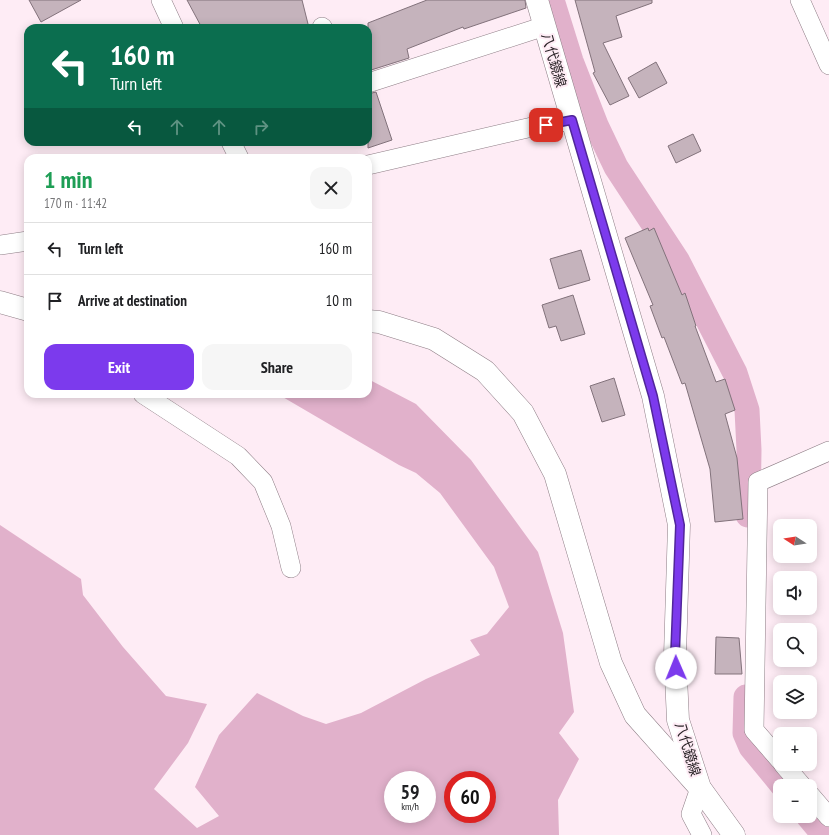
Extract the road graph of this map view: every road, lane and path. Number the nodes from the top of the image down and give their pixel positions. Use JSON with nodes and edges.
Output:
{"nodes":[{"id":1,"x":161,"y":0,"type":"edge"},
{"id":2,"x":537,"y":0,"type":"edge"},
{"id":3,"x":800,"y":0,"type":"edge"},
{"id":4,"x":172,"y":24,"type":"edge"},
{"id":5,"x":545,"y":26,"type":"junction"},
{"id":6,"x":829,"y":65,"type":"edge"},
{"id":7,"x":372,"y":82,"type":"edge"},
{"id":8,"x":572,"y":120,"type":"junction"},
{"id":9,"x":372,"y":164,"type":"edge"},
{"id":10,"x":24,"y":242,"type":"edge"},
{"id":11,"x":0,"y":245,"type":"edge"},
{"id":12,"x":0,"y":302,"type":"edge"},
{"id":13,"x":24,"y":309,"type":"edge"},
{"id":14,"x":372,"y":321,"type":"edge"},
{"id":15,"x":149,"y":398,"type":"edge"},
{"id":16,"x":829,"y":451,"type":"edge"},
{"id":17,"x":292,"y":568,"type":"dead end"},
{"id":18,"x":773,"y":752,"type":"edge"},
{"id":19,"x":789,"y":771,"type":"edge"},
{"id":20,"x":796,"y":779,"type":"edge"},
{"id":21,"x":700,"y":788,"type":"junction"},
{"id":22,"x":817,"y":803,"type":"edge"},
{"id":23,"x":829,"y":817,"type":"edge"},
{"id":24,"x":702,"y":835,"type":"edge"},
{"id":25,"x":734,"y":835,"type":"edge"}],
"edges":[{"from":1,"to":4,"type":"street"},
{"from":2,"to":5,"type":"main road","name":"八代鏡線"},
{"from":3,"to":6,"type":"street"},
{"from":5,"to":7,"type":"street"},
{"from":5,"to":8,"type":"main road","name":"八代鏡線"},
{"from":8,"to":9,"type":"street"},
{"from":8,"to":21,"type":"main road","name":"八代鏡線"},
{"from":10,"to":11,"type":"street"},
{"from":12,"to":13,"type":"main road"},
{"from":14,"to":21,"type":"main road"},
{"from":15,"to":17,"type":"street"},
{"from":16,"to":18,"type":"street"},
{"from":19,"to":20,"type":"street"},
{"from":21,"to":24,"type":"street"},
{"from":21,"to":25,"type":"main road","name":"八代鏡線"},
{"from":22,"to":23,"type":"street"}]}
